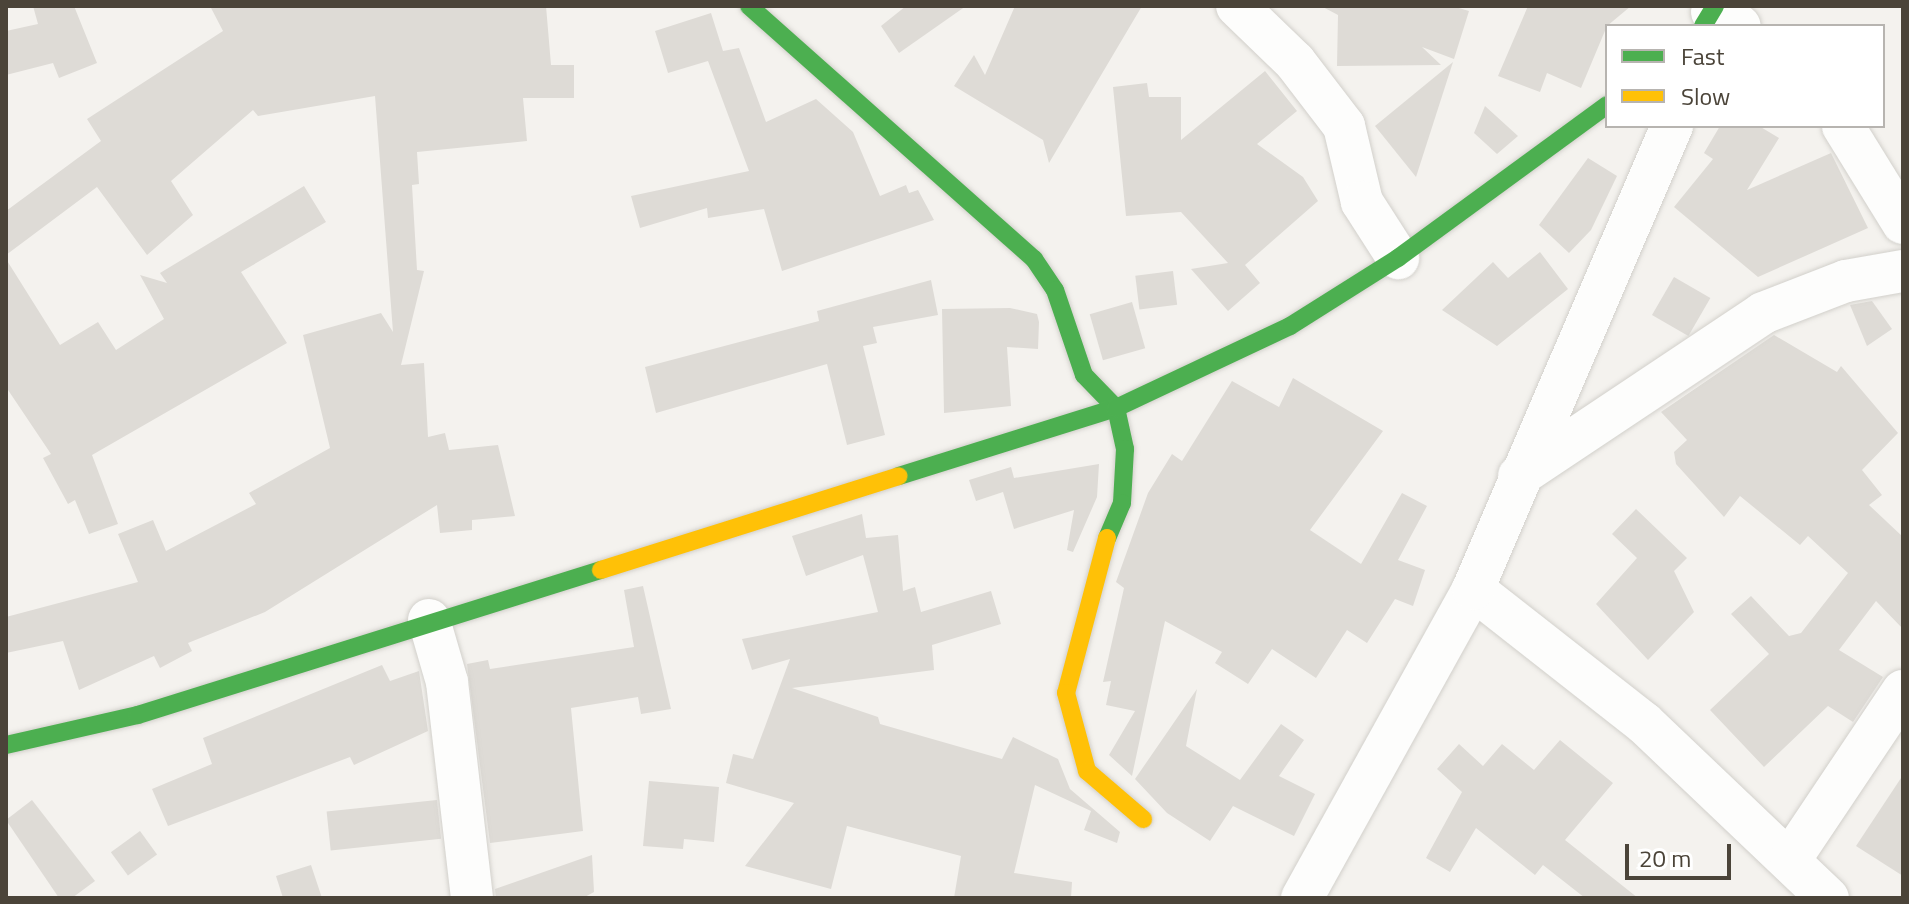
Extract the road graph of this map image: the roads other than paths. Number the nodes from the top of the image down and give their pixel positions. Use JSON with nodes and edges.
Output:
{"nodes":[{"id":1,"x":749,"y":6,"type":"edge"},
{"id":2,"x":1237,"y":6,"type":"edge"},
{"id":3,"x":1605,"y":106,"type":"edge"},
{"id":4,"x":1671,"y":128,"type":"edge"},
{"id":5,"x":1844,"y":128,"type":"edge"},
{"id":6,"x":1903,"y":223,"type":"edge"},
{"id":7,"x":1398,"y":258,"type":"junction"},
{"id":8,"x":1903,"y":271,"type":"edge"},
{"id":9,"x":1116,"y":408,"type":"junction"},
{"id":10,"x":1519,"y":476,"type":"junction"},
{"id":11,"x":1473,"y":589,"type":"junction"},
{"id":12,"x":429,"y":620,"type":"junction"},
{"id":13,"x":1903,"y":691,"type":"edge"},
{"id":14,"x":6,"y":745,"type":"edge"},
{"id":15,"x":1143,"y":819,"type":"dead end"},
{"id":16,"x":1791,"y":858,"type":"junction"},
{"id":17,"x":472,"y":898,"type":"edge"},
{"id":18,"x":1302,"y":898,"type":"edge"},
{"id":19,"x":1828,"y":898,"type":"edge"}],
"edges":[{"from":1,"to":9,"type":"street"},
{"from":2,"to":7,"type":"street"},
{"from":3,"to":7,"type":"street"},
{"from":4,"to":10,"type":"street"},
{"from":5,"to":6,"type":"street"},
{"from":7,"to":9,"type":"street"},
{"from":8,"to":10,"type":"street"},
{"from":9,"to":12,"type":"street"},
{"from":9,"to":15,"type":"street"},
{"from":10,"to":11,"type":"street"},
{"from":11,"to":16,"type":"street"},
{"from":11,"to":18,"type":"street"},
{"from":12,"to":14,"type":"street"},
{"from":12,"to":17,"type":"street"},
{"from":13,"to":16,"type":"street"},
{"from":16,"to":19,"type":"street"}]}
